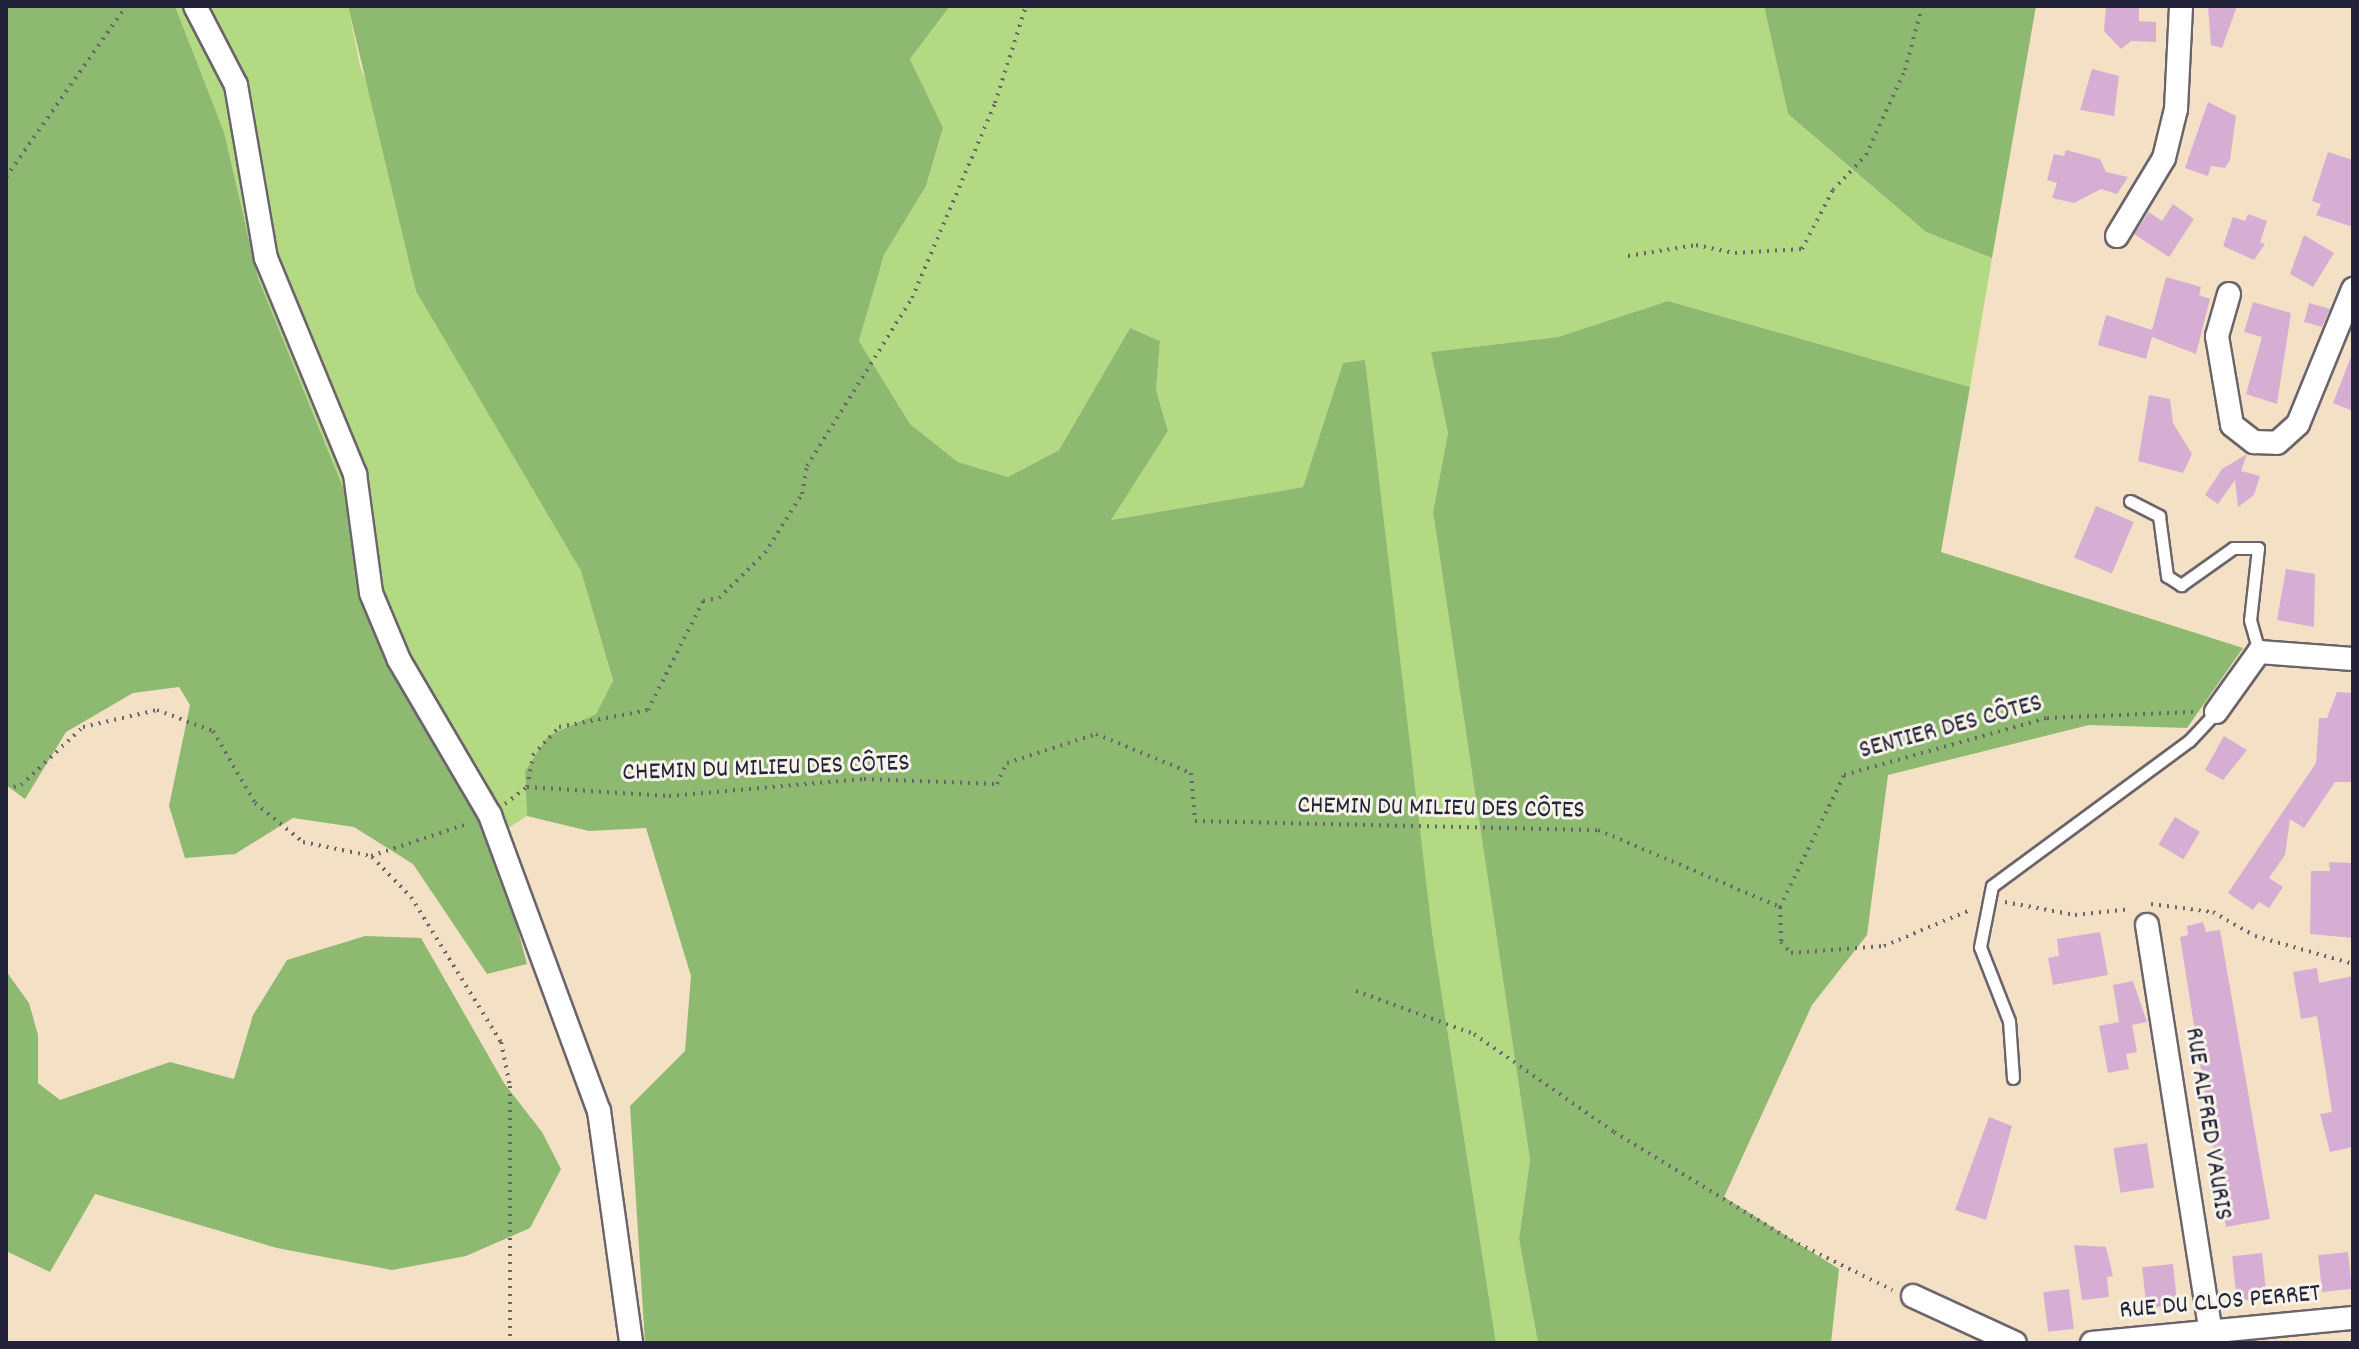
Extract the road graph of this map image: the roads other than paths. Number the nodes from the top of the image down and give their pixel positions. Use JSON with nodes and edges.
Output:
{"nodes":[{"id":1,"x":195,"y":6,"type":"edge"},
{"id":2,"x":2181,"y":6,"type":"edge"},
{"id":3,"x":2117,"y":236,"type":"dead end"},
{"id":4,"x":2353,"y":289,"type":"edge"},
{"id":5,"x":2229,"y":294,"type":"dead end"},
{"id":6,"x":2130,"y":501,"type":"dead end"},
{"id":7,"x":2259,"y":652,"type":"junction"},
{"id":8,"x":2353,"y":659,"type":"edge"},
{"id":9,"x":2216,"y":712,"type":"joint"},
{"id":10,"x":2147,"y":925,"type":"dead end"},
{"id":11,"x":2013,"y":1078,"type":"dead end"},
{"id":12,"x":1913,"y":1296,"type":"road end"},
{"id":13,"x":2353,"y":1318,"type":"edge"},
{"id":14,"x":2211,"y":1332,"type":"junction"},
{"id":15,"x":631,"y":1343,"type":"edge"},
{"id":16,"x":2015,"y":1343,"type":"edge"},
{"id":17,"x":2092,"y":1343,"type":"edge"}],
"edges":[{"from":1,"to":15,"type":"street"},
{"from":2,"to":3,"type":"street"},
{"from":4,"to":5,"type":"street"},
{"from":6,"to":7,"type":"lane"},
{"from":7,"to":8,"type":"street"},
{"from":7,"to":9,"type":"street"},
{"from":9,"to":11,"type":"lane"},
{"from":10,"to":14,"type":"street","name":"RUE ALFRED VAURIS"},
{"from":12,"to":16,"type":"street"},
{"from":13,"to":14,"type":"street","name":"RUE DU CLOS PERRET"},
{"from":14,"to":17,"type":"street","name":"RUE DU CLOS PERRET"}]}
